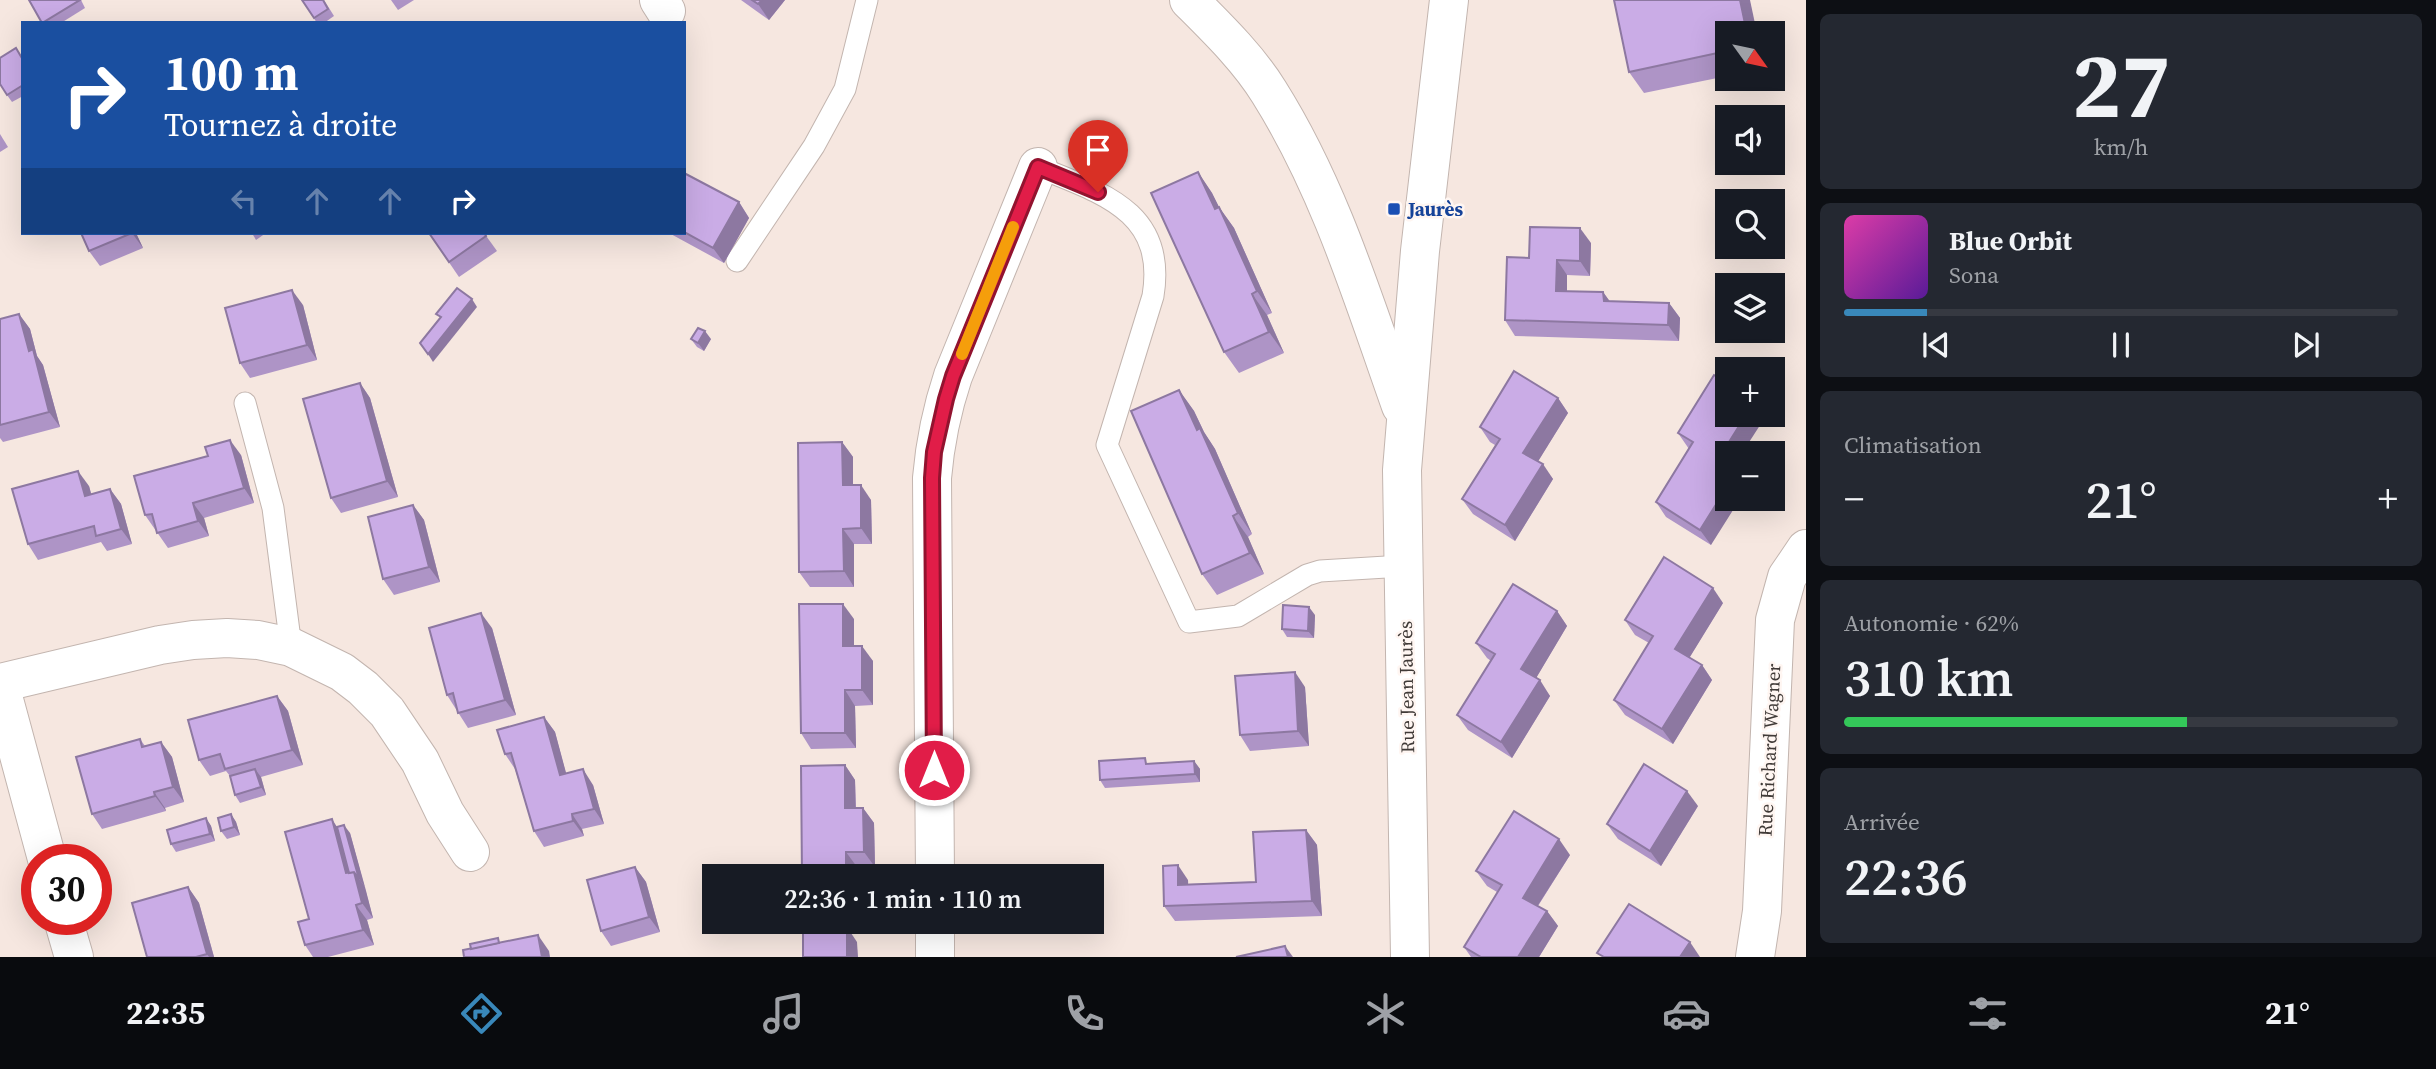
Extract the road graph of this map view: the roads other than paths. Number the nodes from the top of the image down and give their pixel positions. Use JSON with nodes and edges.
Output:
{"nodes":[{"id":1,"x":867,"y":0,"type":"edge"},
{"id":2,"x":1189,"y":0,"type":"edge"},
{"id":3,"x":1449,"y":0,"type":"edge"},
{"id":4,"x":1038,"y":167,"type":"joint"},
{"id":5,"x":737,"y":261,"type":"dead end"},
{"id":6,"x":245,"y":403,"type":"dead end"},
{"id":7,"x":1405,"y":418,"type":"junction"},
{"id":8,"x":1806,"y":549,"type":"edge"},
{"id":9,"x":1403,"y":566,"type":"junction"},
{"id":10,"x":290,"y":647,"type":"junction"},
{"id":11,"x":0,"y":684,"type":"edge"},
{"id":12,"x":43,"y":844,"type":"edge"},
{"id":13,"x":470,"y":852,"type":"dead end"},
{"id":14,"x":935,"y":864,"type":"edge"},
{"id":15,"x":935,"y":934,"type":"edge"},
{"id":16,"x":68,"y":935,"type":"edge"},
{"id":17,"x":74,"y":957,"type":"edge"},
{"id":18,"x":935,"y":957,"type":"edge"},
{"id":19,"x":1410,"y":957,"type":"edge"},
{"id":20,"x":1755,"y":957,"type":"edge"}],
"edges":[{"from":1,"to":5,"type":"lane"},
{"from":2,"to":7,"type":"street"},
{"from":3,"to":7,"type":"street","name":"Rue Jean Jaurès"},
{"from":4,"to":9,"type":"lane"},
{"from":4,"to":14,"type":"street"},
{"from":6,"to":10,"type":"lane"},
{"from":7,"to":9,"type":"street","name":"Rue Jean Jaurès"},
{"from":8,"to":20,"type":"street","name":"Rue Richard Wagner"},
{"from":9,"to":19,"type":"street","name":"Rue Jean Jaurès"},
{"from":10,"to":11,"type":"street"},
{"from":10,"to":13,"type":"street"},
{"from":11,"to":12,"type":"street"},
{"from":15,"to":18,"type":"street"},
{"from":16,"to":17,"type":"street"}]}
